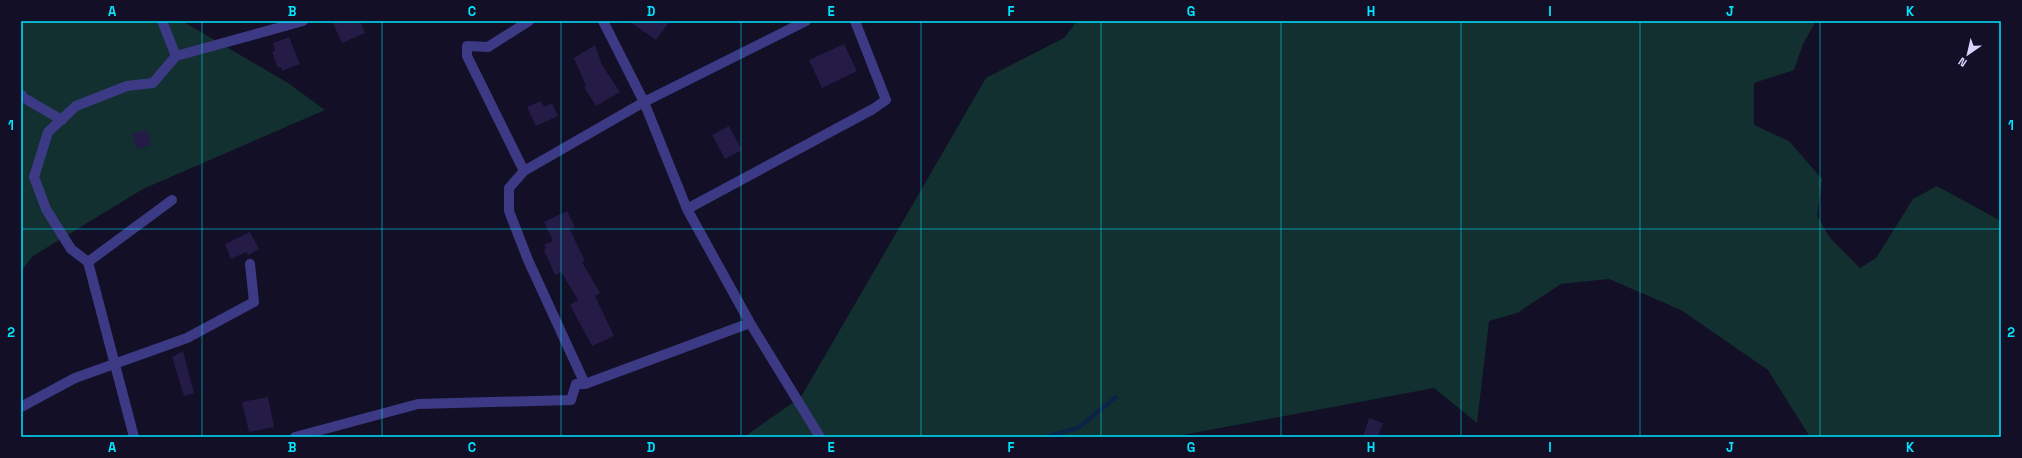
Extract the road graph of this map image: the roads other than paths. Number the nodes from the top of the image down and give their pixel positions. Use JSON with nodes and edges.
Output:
{"nodes":[{"id":1,"x":162,"y":21,"type":"edge"},
{"id":2,"x":303,"y":21,"type":"edge"},
{"id":3,"x":529,"y":21,"type":"edge"},
{"id":4,"x":603,"y":21,"type":"edge"},
{"id":5,"x":806,"y":21,"type":"edge"},
{"id":6,"x":855,"y":21,"type":"edge"},
{"id":7,"x":176,"y":56,"type":"junction"},
{"id":8,"x":21,"y":94,"type":"edge"},
{"id":9,"x":644,"y":102,"type":"junction"},
{"id":10,"x":62,"y":120,"type":"junction"},
{"id":11,"x":524,"y":171,"type":"junction"},
{"id":12,"x":172,"y":200,"type":"dead end"},
{"id":13,"x":687,"y":209,"type":"junction"},
{"id":14,"x":88,"y":262,"type":"junction"},
{"id":15,"x":250,"y":264,"type":"dead end"},
{"id":16,"x":750,"y":323,"type":"junction"},
{"id":17,"x":114,"y":363,"type":"junction"},
{"id":18,"x":585,"y":384,"type":"junction"},
{"id":19,"x":21,"y":407,"type":"edge"},
{"id":20,"x":134,"y":437,"type":"edge"},
{"id":21,"x":295,"y":437,"type":"edge"},
{"id":22,"x":820,"y":437,"type":"edge"}],
"edges":[{"from":1,"to":7,"type":"street"},
{"from":2,"to":7,"type":"street"},
{"from":3,"to":11,"type":"street"},
{"from":4,"to":9,"type":"street"},
{"from":5,"to":9,"type":"street"},
{"from":6,"to":13,"type":"street"},
{"from":7,"to":10,"type":"street"},
{"from":8,"to":10,"type":"street"},
{"from":9,"to":11,"type":"street"},
{"from":9,"to":13,"type":"street"},
{"from":10,"to":14,"type":"street"},
{"from":11,"to":18,"type":"street"},
{"from":12,"to":14,"type":"street"},
{"from":13,"to":16,"type":"street"},
{"from":14,"to":17,"type":"street"},
{"from":15,"to":17,"type":"street"},
{"from":16,"to":18,"type":"street"},
{"from":16,"to":22,"type":"street"},
{"from":17,"to":19,"type":"street"},
{"from":17,"to":20,"type":"street"},
{"from":18,"to":21,"type":"street"}]}
